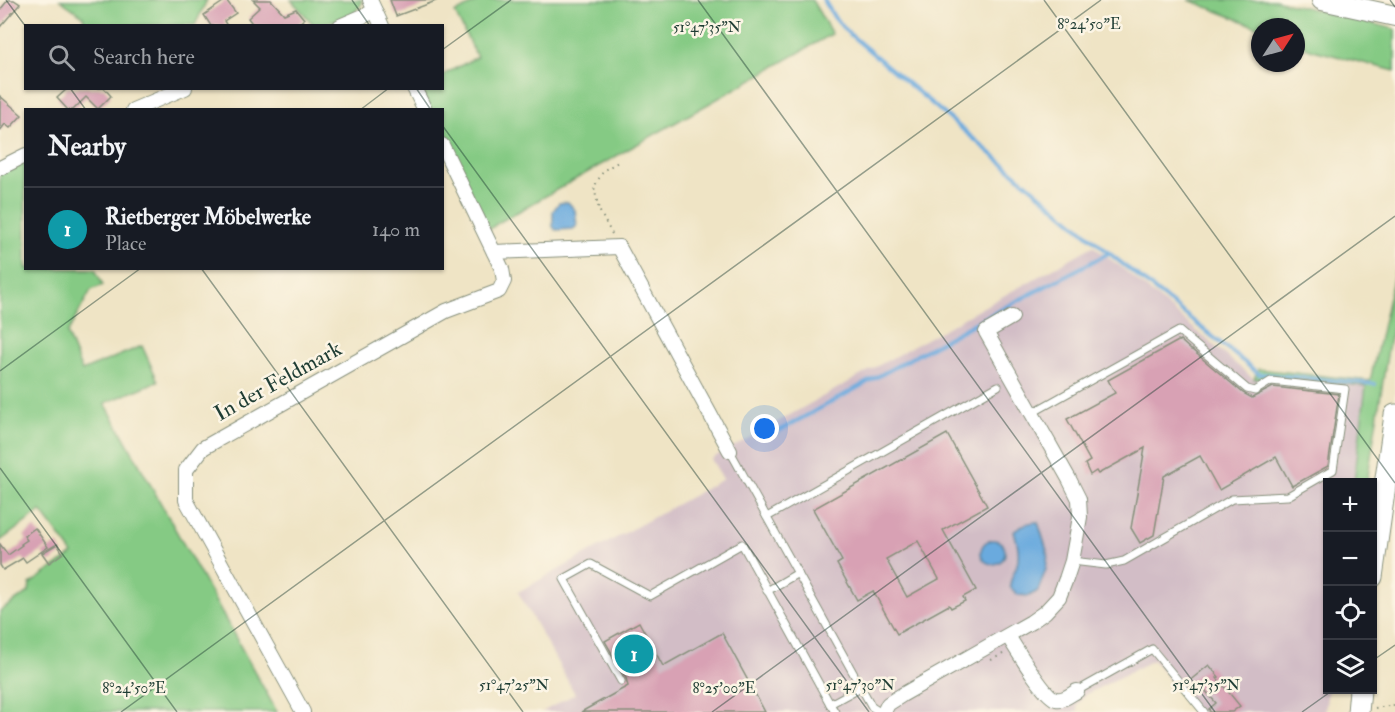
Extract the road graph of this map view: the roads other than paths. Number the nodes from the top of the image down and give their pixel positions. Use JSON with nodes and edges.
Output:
{"nodes":[{"id":1,"x":1322,"y":0,"type":"edge"},
{"id":2,"x":372,"y":6,"type":"edge"},
{"id":3,"x":1395,"y":16,"type":"edge"},
{"id":4,"x":343,"y":24,"type":"edge"},
{"id":5,"x":381,"y":24,"type":"edge"},
{"id":6,"x":179,"y":90,"type":"edge"},
{"id":7,"x":415,"y":90,"type":"edge"},
{"id":8,"x":138,"y":108,"type":"edge"},
{"id":9,"x":423,"y":108,"type":"edge"},
{"id":10,"x":444,"y":149,"type":"edge"},
{"id":11,"x":24,"y":156,"type":"edge"},
{"id":12,"x":0,"y":168,"type":"edge"},
{"id":13,"x":494,"y":252,"type":"junction"},
{"id":14,"x":1012,"y":317,"type":"dead end"},
{"id":15,"x":999,"y":386,"type":"dead end"},
{"id":16,"x":1032,"y":413,"type":"junction"},
{"id":17,"x":1395,"y":415,"type":"edge"},
{"id":18,"x":730,"y":451,"type":"joint"},
{"id":19,"x":767,"y":517,"type":"junction"},
{"id":20,"x":1377,"y":542,"type":"edge"},
{"id":21,"x":1072,"y":561,"type":"junction"},
{"id":22,"x":798,"y":573,"type":"junction"},
{"id":23,"x":767,"y":591,"type":"junction"},
{"id":24,"x":1011,"y":642,"type":"junction"},
{"id":25,"x":621,"y":681,"type":"dead end"},
{"id":26,"x":861,"y":687,"type":"junction"},
{"id":27,"x":1077,"y":691,"type":"joint"},
{"id":28,"x":831,"y":704,"type":"junction"},
{"id":29,"x":303,"y":712,"type":"edge"},
{"id":30,"x":835,"y":712,"type":"edge"},
{"id":31,"x":882,"y":712,"type":"edge"},
{"id":32,"x":1204,"y":712,"type":"edge"}],
"edges":[{"from":1,"to":3,"type":"street"},
{"from":2,"to":4,"type":"street"},
{"from":2,"to":5,"type":"street"},
{"from":6,"to":8,"type":"street"},
{"from":7,"to":9,"type":"street"},
{"from":10,"to":13,"type":"street","name":"In der Feldmark"},
{"from":11,"to":12,"type":"street"},
{"from":13,"to":18,"type":"street"},
{"from":13,"to":29,"type":"street","name":"In der Feldmark"},
{"from":14,"to":16,"type":"street"},
{"from":15,"to":19,"type":"lane"},
{"from":16,"to":21,"type":"street"},
{"from":16,"to":21,"type":"lane"},
{"from":17,"to":20,"type":"main road"},
{"from":18,"to":19,"type":"lane"},
{"from":19,"to":22,"type":"lane"},
{"from":21,"to":24,"type":"street"},
{"from":22,"to":23,"type":"lane"},
{"from":22,"to":26,"type":"lane"},
{"from":23,"to":25,"type":"lane"},
{"from":23,"to":28,"type":"lane"},
{"from":24,"to":27,"type":"street"},
{"from":24,"to":31,"type":"street"},
{"from":26,"to":28,"type":"lane"},
{"from":26,"to":31,"type":"lane"},
{"from":27,"to":32,"type":"lane"},
{"from":28,"to":30,"type":"lane"}]}
